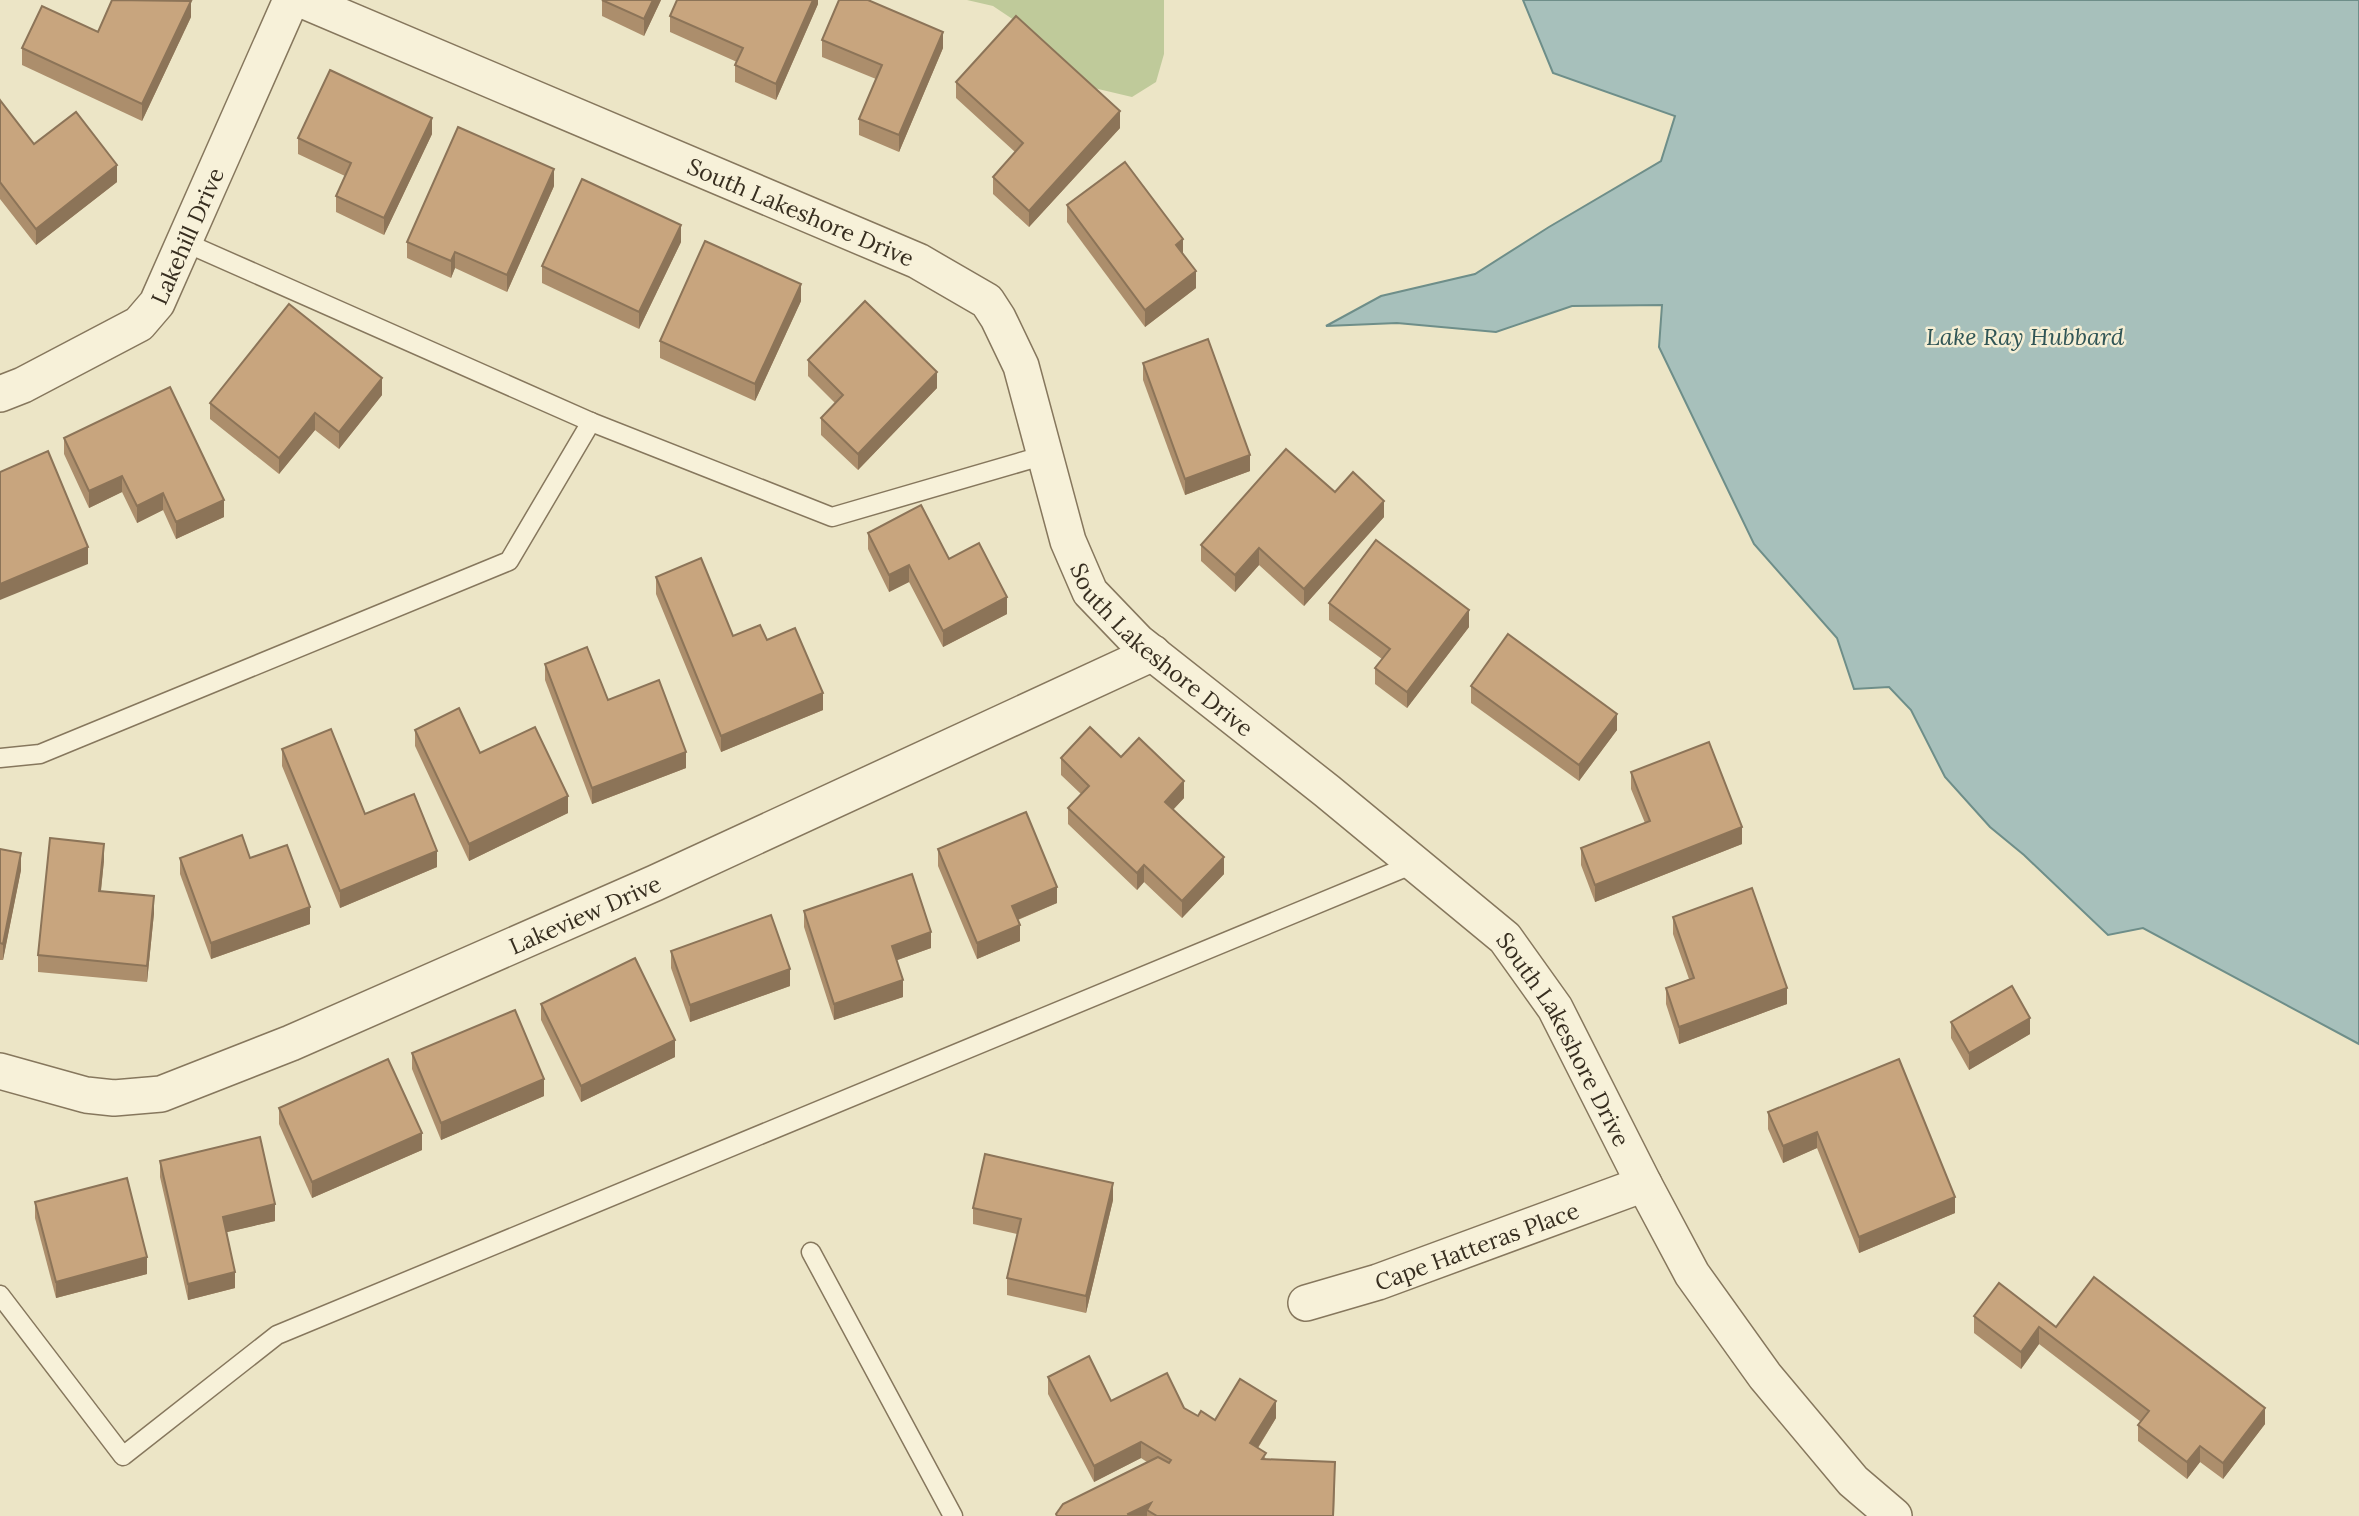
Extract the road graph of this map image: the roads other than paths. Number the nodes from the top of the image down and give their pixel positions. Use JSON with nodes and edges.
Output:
{"nodes":[{"id":1,"x":291,"y":0,"type":"edge"},
{"id":2,"x":302,"y":0,"type":"edge"},
{"id":3,"x":184,"y":242,"type":"junction"},
{"id":4,"x":0,"y":394,"type":"edge"},
{"id":5,"x":591,"y":422,"type":"junction"},
{"id":6,"x":1045,"y":455,"type":"junction"},
{"id":7,"x":1153,"y":653,"type":"junction"},
{"id":8,"x":0,"y":758,"type":"edge"},
{"id":9,"x":1416,"y":863,"type":"junction"},
{"id":10,"x":0,"y":1071,"type":"edge"},
{"id":11,"x":1644,"y":1184,"type":"junction"},
{"id":12,"x":811,"y":1252,"type":"dead end"},
{"id":13,"x":0,"y":1295,"type":"edge"},
{"id":14,"x":1306,"y":1303,"type":"dead end"},
{"id":15,"x":953,"y":1516,"type":"edge"},
{"id":16,"x":1894,"y":1516,"type":"edge"}],
"edges":[{"from":1,"to":3,"type":"street","name":"Lakehill Drive"},
{"from":2,"to":6,"type":"street","name":"South Lakeshore Drive"},
{"from":3,"to":4,"type":"street","name":"Lakehill Drive"},
{"from":3,"to":5,"type":"lane"},
{"from":5,"to":6,"type":"lane"},
{"from":5,"to":8,"type":"lane"},
{"from":6,"to":7,"type":"street","name":"South Lakeshore Drive"},
{"from":7,"to":9,"type":"street","name":"South Lakeshore Drive"},
{"from":7,"to":10,"type":"street","name":"Lakeview Drive"},
{"from":9,"to":11,"type":"street","name":"South Lakeshore Drive"},
{"from":9,"to":13,"type":"lane"},
{"from":11,"to":14,"type":"street","name":"Cape Hatteras Place"},
{"from":11,"to":16,"type":"street","name":"South Lakeshore Drive"},
{"from":12,"to":15,"type":"lane"}]}
